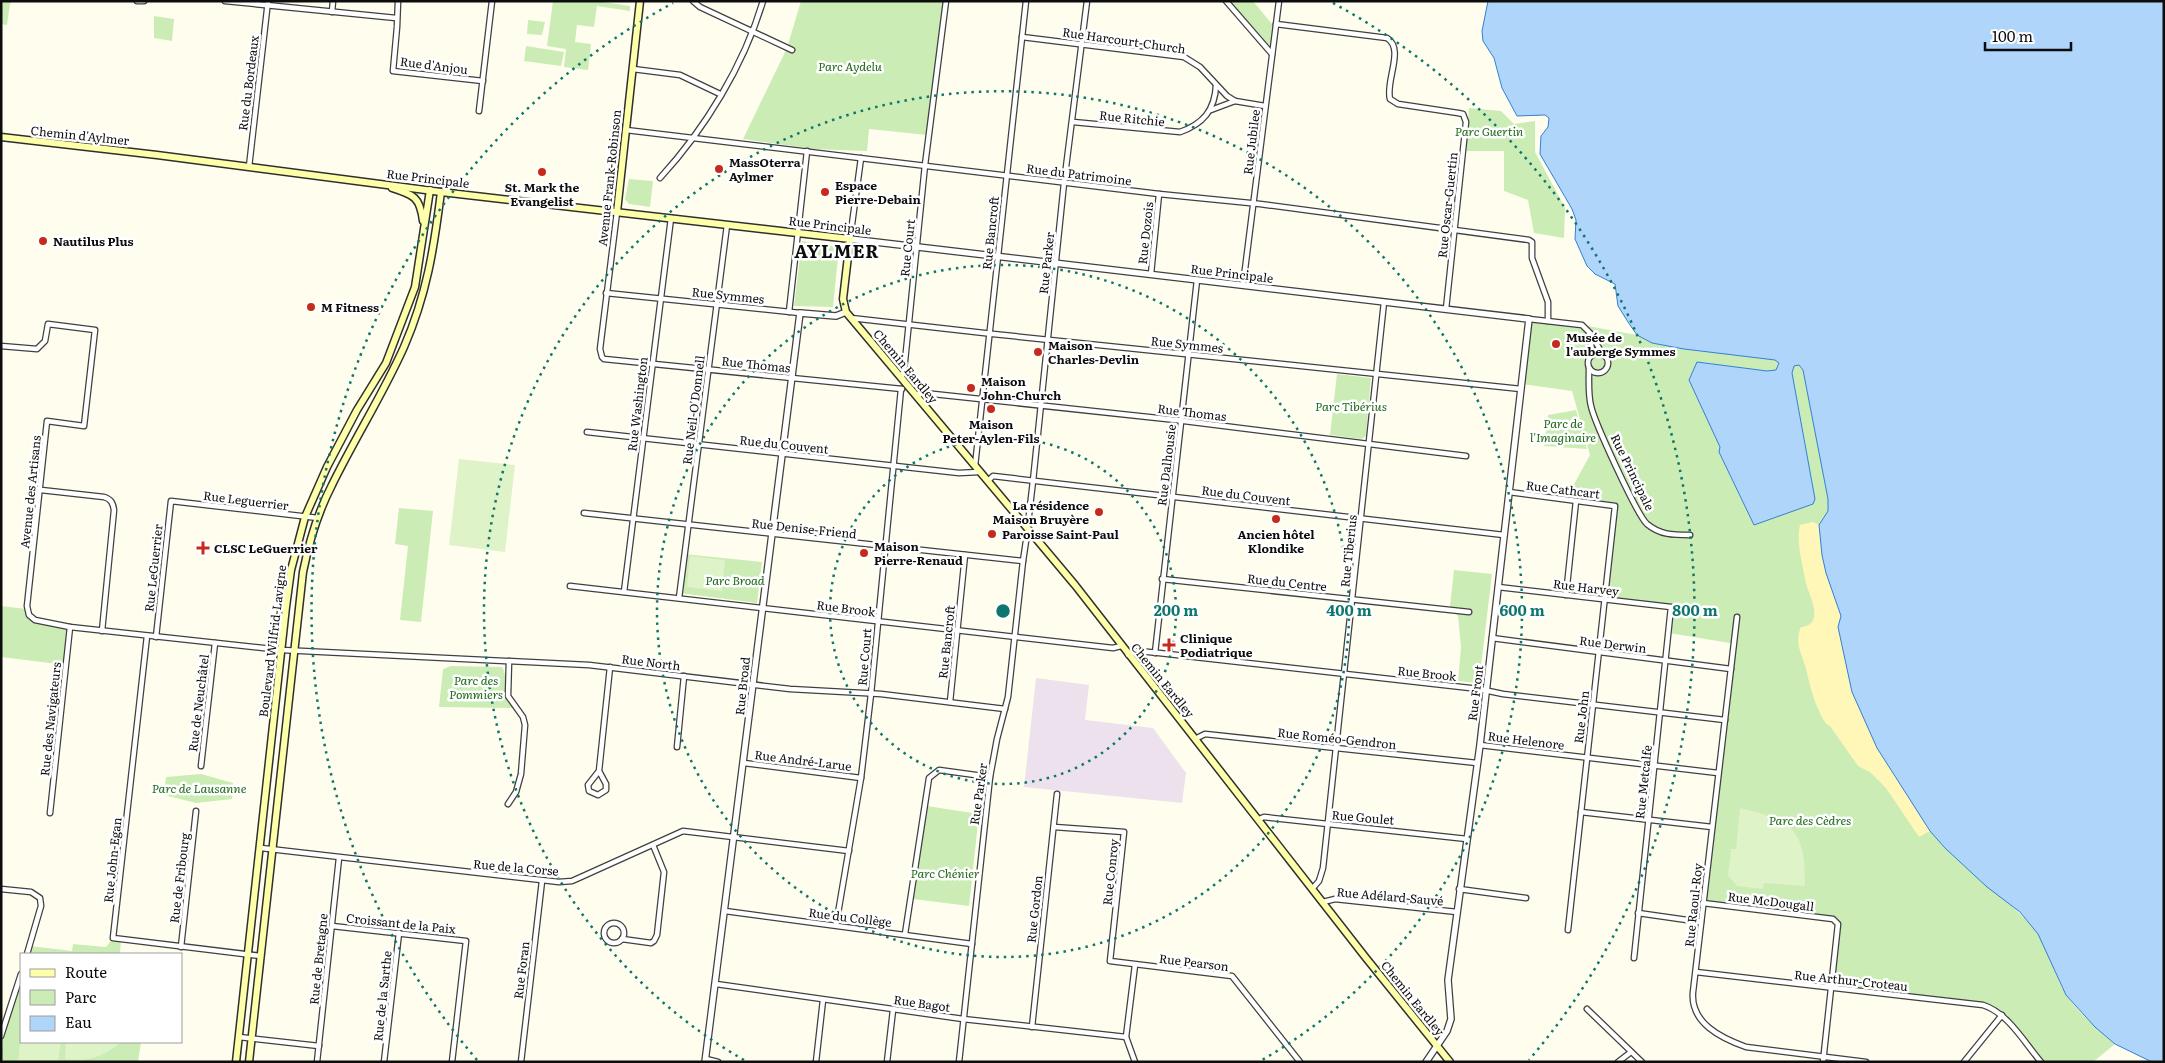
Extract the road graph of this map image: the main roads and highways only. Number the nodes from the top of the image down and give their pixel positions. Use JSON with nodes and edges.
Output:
{"nodes":[{"id":1,"x":640,"y":1,"type":"edge"},
{"id":2,"x":2,"y":137,"type":"edge"},
{"id":3,"x":157,"y":155,"type":"joint"},
{"id":4,"x":376,"y":183,"type":"junction"},
{"id":5,"x":430,"y":190,"type":"junction"},
{"id":6,"x":441,"y":192,"type":"junction"},
{"id":7,"x":617,"y":212,"type":"junction"},
{"id":8,"x":423,"y":234,"type":"junction"},
{"id":9,"x":846,"y":312,"type":"joint"},
{"id":10,"x":236,"y":1062,"type":"edge"},
{"id":11,"x":249,"y":1062,"type":"edge"},
{"id":12,"x":1450,"y":1062,"type":"edge"}],
"edges":[{"from":1,"to":7,"type":"main road","name":"Avenue Frank-Robinson"},
{"from":2,"to":3,"type":"main road","name":"Chemin d'Aylmer"},
{"from":3,"to":4,"type":"main road","name":"Rue Principale"},
{"from":4,"to":5,"type":"main road","name":"Rue Principale"},
{"from":4,"to":8,"type":"main road"},
{"from":5,"to":6,"type":"main road","name":"Rue Principale"},
{"from":5,"to":8,"type":"main road","name":"Boulevard Wilfrid-Lavigne"},
{"from":6,"to":7,"type":"main road","name":"Rue Principale"},
{"from":6,"to":11,"type":"main road","name":"Boulevard Wilfrid-Lavigne"},
{"from":7,"to":9,"type":"main road","name":"Rue Principale"},
{"from":8,"to":10,"type":"main road","name":"Boulevard Wilfrid-Lavigne"},
{"from":9,"to":12,"type":"main road","name":"Chemin Eardley"}]}
